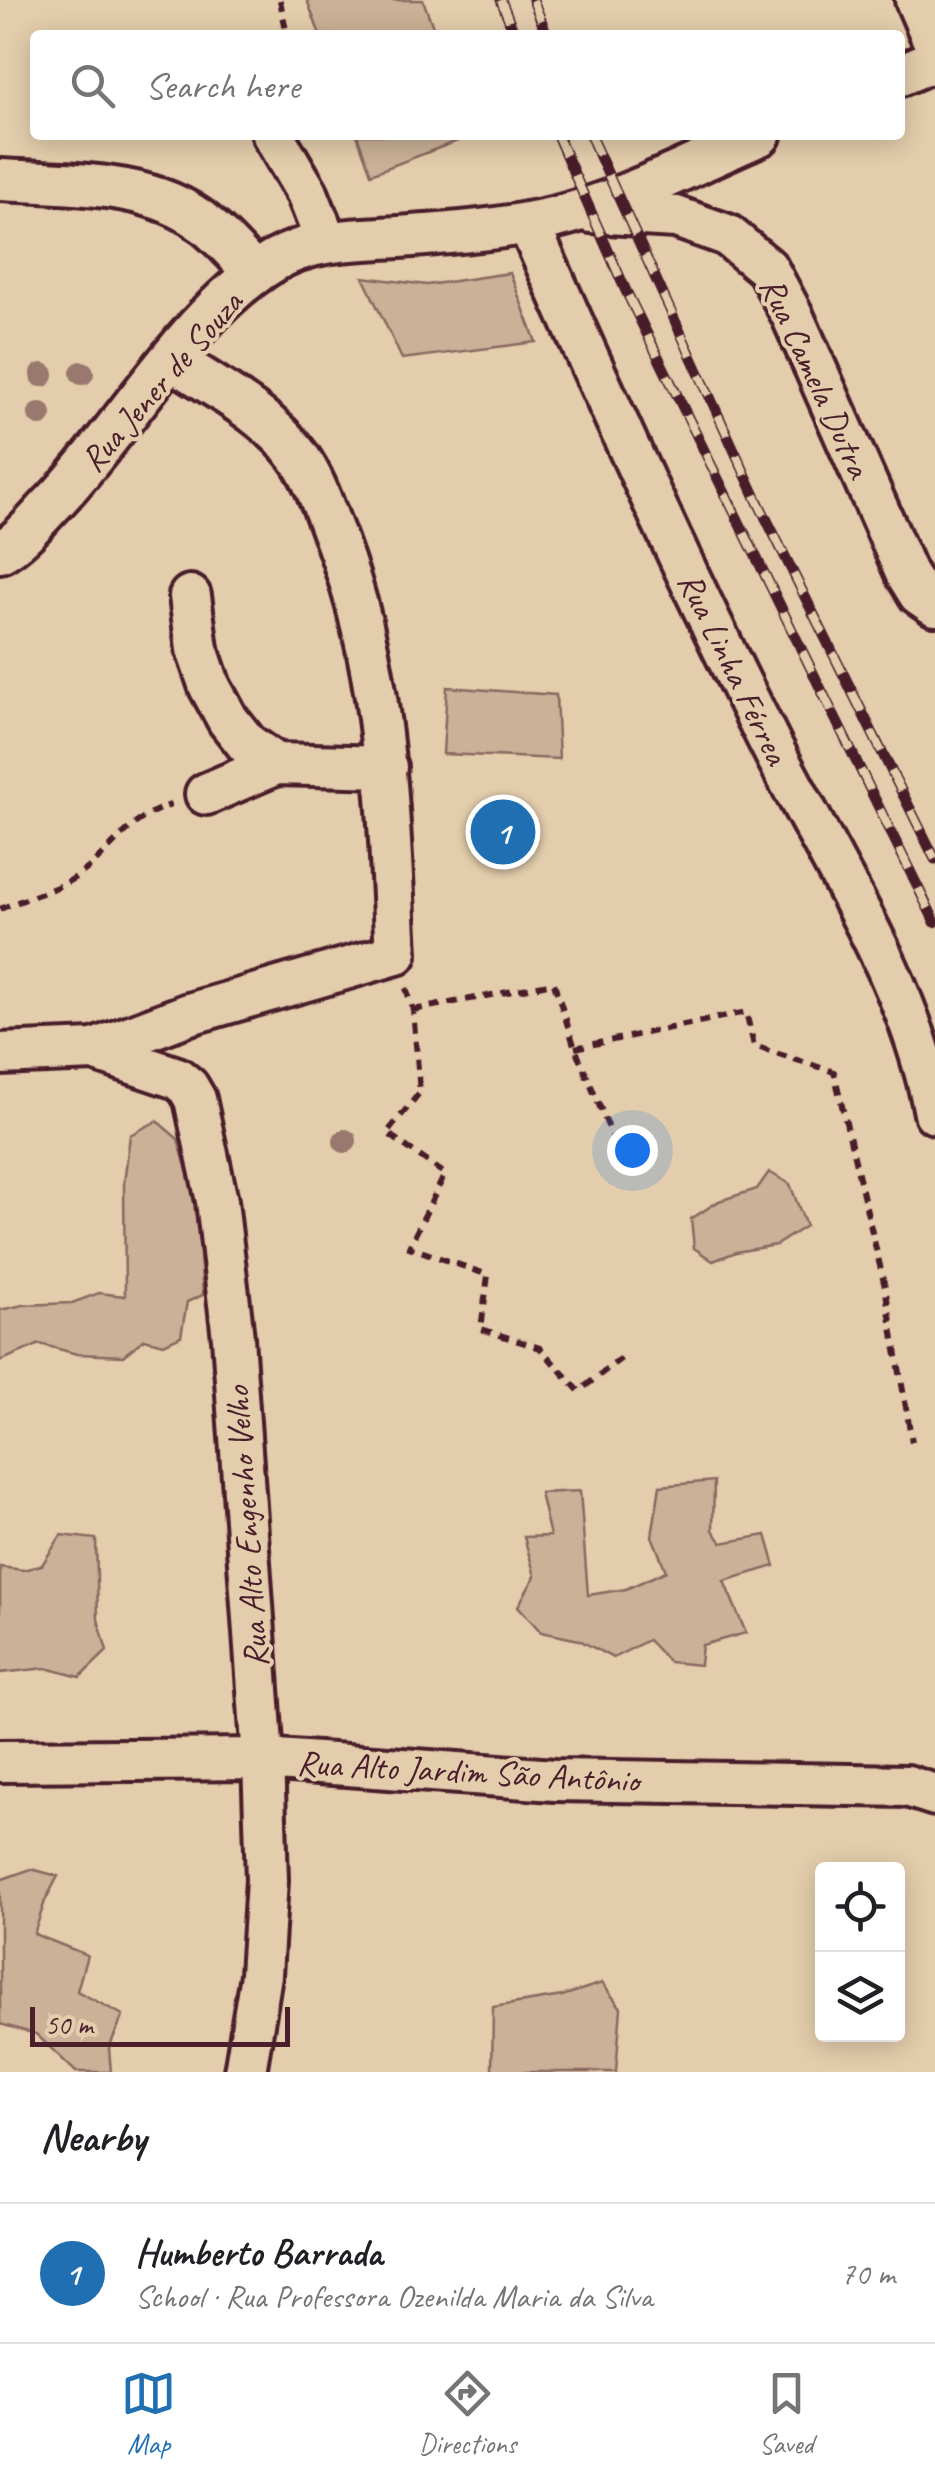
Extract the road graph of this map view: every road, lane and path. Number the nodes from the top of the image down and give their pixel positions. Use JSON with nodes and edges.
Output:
{"nodes":[{"id":1,"x":280,"y":0,"type":"edge"},
{"id":2,"x":916,"y":0,"type":"edge"},
{"id":3,"x":286,"y":30,"type":"edge"},
{"id":4,"x":935,"y":44,"type":"edge"},
{"id":5,"x":935,"y":60,"type":"edge"},
{"id":6,"x":905,"y":73,"type":"edge"},
{"id":7,"x":276,"y":140,"type":"edge"},
{"id":8,"x":748,"y":140,"type":"edge"},
{"id":9,"x":0,"y":180,"type":"edge"},
{"id":10,"x":580,"y":211,"type":"junction"},
{"id":11,"x":528,"y":223,"type":"junction"},
{"id":12,"x":326,"y":241,"type":"junction"},
{"id":13,"x":255,"y":274,"type":"junction"},
{"id":14,"x":172,"y":359,"type":"junction"},
{"id":15,"x":0,"y":552,"type":"edge"},
{"id":16,"x":190,"y":596,"type":"dead end"},
{"id":17,"x":935,"y":605,"type":"edge"},
{"id":18,"x":276,"y":764,"type":"junction"},
{"id":19,"x":386,"y":767,"type":"junction"},
{"id":20,"x":206,"y":794,"type":"joint"},
{"id":21,"x":0,"y":909,"type":"edge"},
{"id":22,"x":396,"y":954,"type":"junction"},
{"id":23,"x":413,"y":1010,"type":"junction"},
{"id":24,"x":575,"y":1048,"type":"junction"},
{"id":25,"x":94,"y":1050,"type":"junction"},
{"id":26,"x":0,"y":1054,"type":"edge"},
{"id":27,"x":935,"y":1113,"type":"edge"},
{"id":28,"x":624,"y":1164,"type":"dead end"},
{"id":29,"x":624,"y":1356,"type":"dead end"},
{"id":30,"x":912,"y":1442,"type":"dead end"},
{"id":31,"x":262,"y":1758,"type":"junction"},
{"id":32,"x":0,"y":1761,"type":"edge"},
{"id":33,"x":935,"y":1795,"type":"edge"},
{"id":34,"x":245,"y":2072,"type":"edge"}],
"edges":[{"from":1,"to":3,"type":"path"},
{"from":2,"to":4,"type":"street"},
{"from":5,"to":6,"type":"street"},
{"from":7,"to":12,"type":"street"},
{"from":8,"to":10,"type":"street","name":"Rua Jener de Souza"},
{"from":9,"to":13,"type":"street"},
{"from":10,"to":11,"type":"street","name":"Rua Jener de Souza"},
{"from":10,"to":17,"type":"street","name":"Rua Camela Dutra"},
{"from":11,"to":12,"type":"street","name":"Rua Jener de Souza"},
{"from":11,"to":27,"type":"street","name":"Rua Linha Férrea"},
{"from":12,"to":13,"type":"street","name":"Rua Jener de Souza"},
{"from":13,"to":14,"type":"street","name":"Rua Jener de Souza"},
{"from":14,"to":15,"type":"street","name":"Rua Jener de Souza"},
{"from":14,"to":19,"type":"street"},
{"from":16,"to":18,"type":"street"},
{"from":18,"to":19,"type":"street"},
{"from":18,"to":20,"type":"street"},
{"from":19,"to":22,"type":"street"},
{"from":20,"to":21,"type":"path"},
{"from":22,"to":23,"type":"path"},
{"from":22,"to":25,"type":"street"},
{"from":23,"to":24,"type":"path"},
{"from":23,"to":29,"type":"path"},
{"from":24,"to":28,"type":"path"},
{"from":24,"to":30,"type":"path"},
{"from":25,"to":26,"type":"street"},
{"from":25,"to":31,"type":"street","name":"Rua Alto Engenho Velho"},
{"from":31,"to":32,"type":"street","name":"Rua Alto Jardim São Antônio"},
{"from":31,"to":33,"type":"street","name":"Rua Alto Jardim São Antônio"},
{"from":31,"to":34,"type":"street","name":"Rua Alto Engenho Velho"}]}
